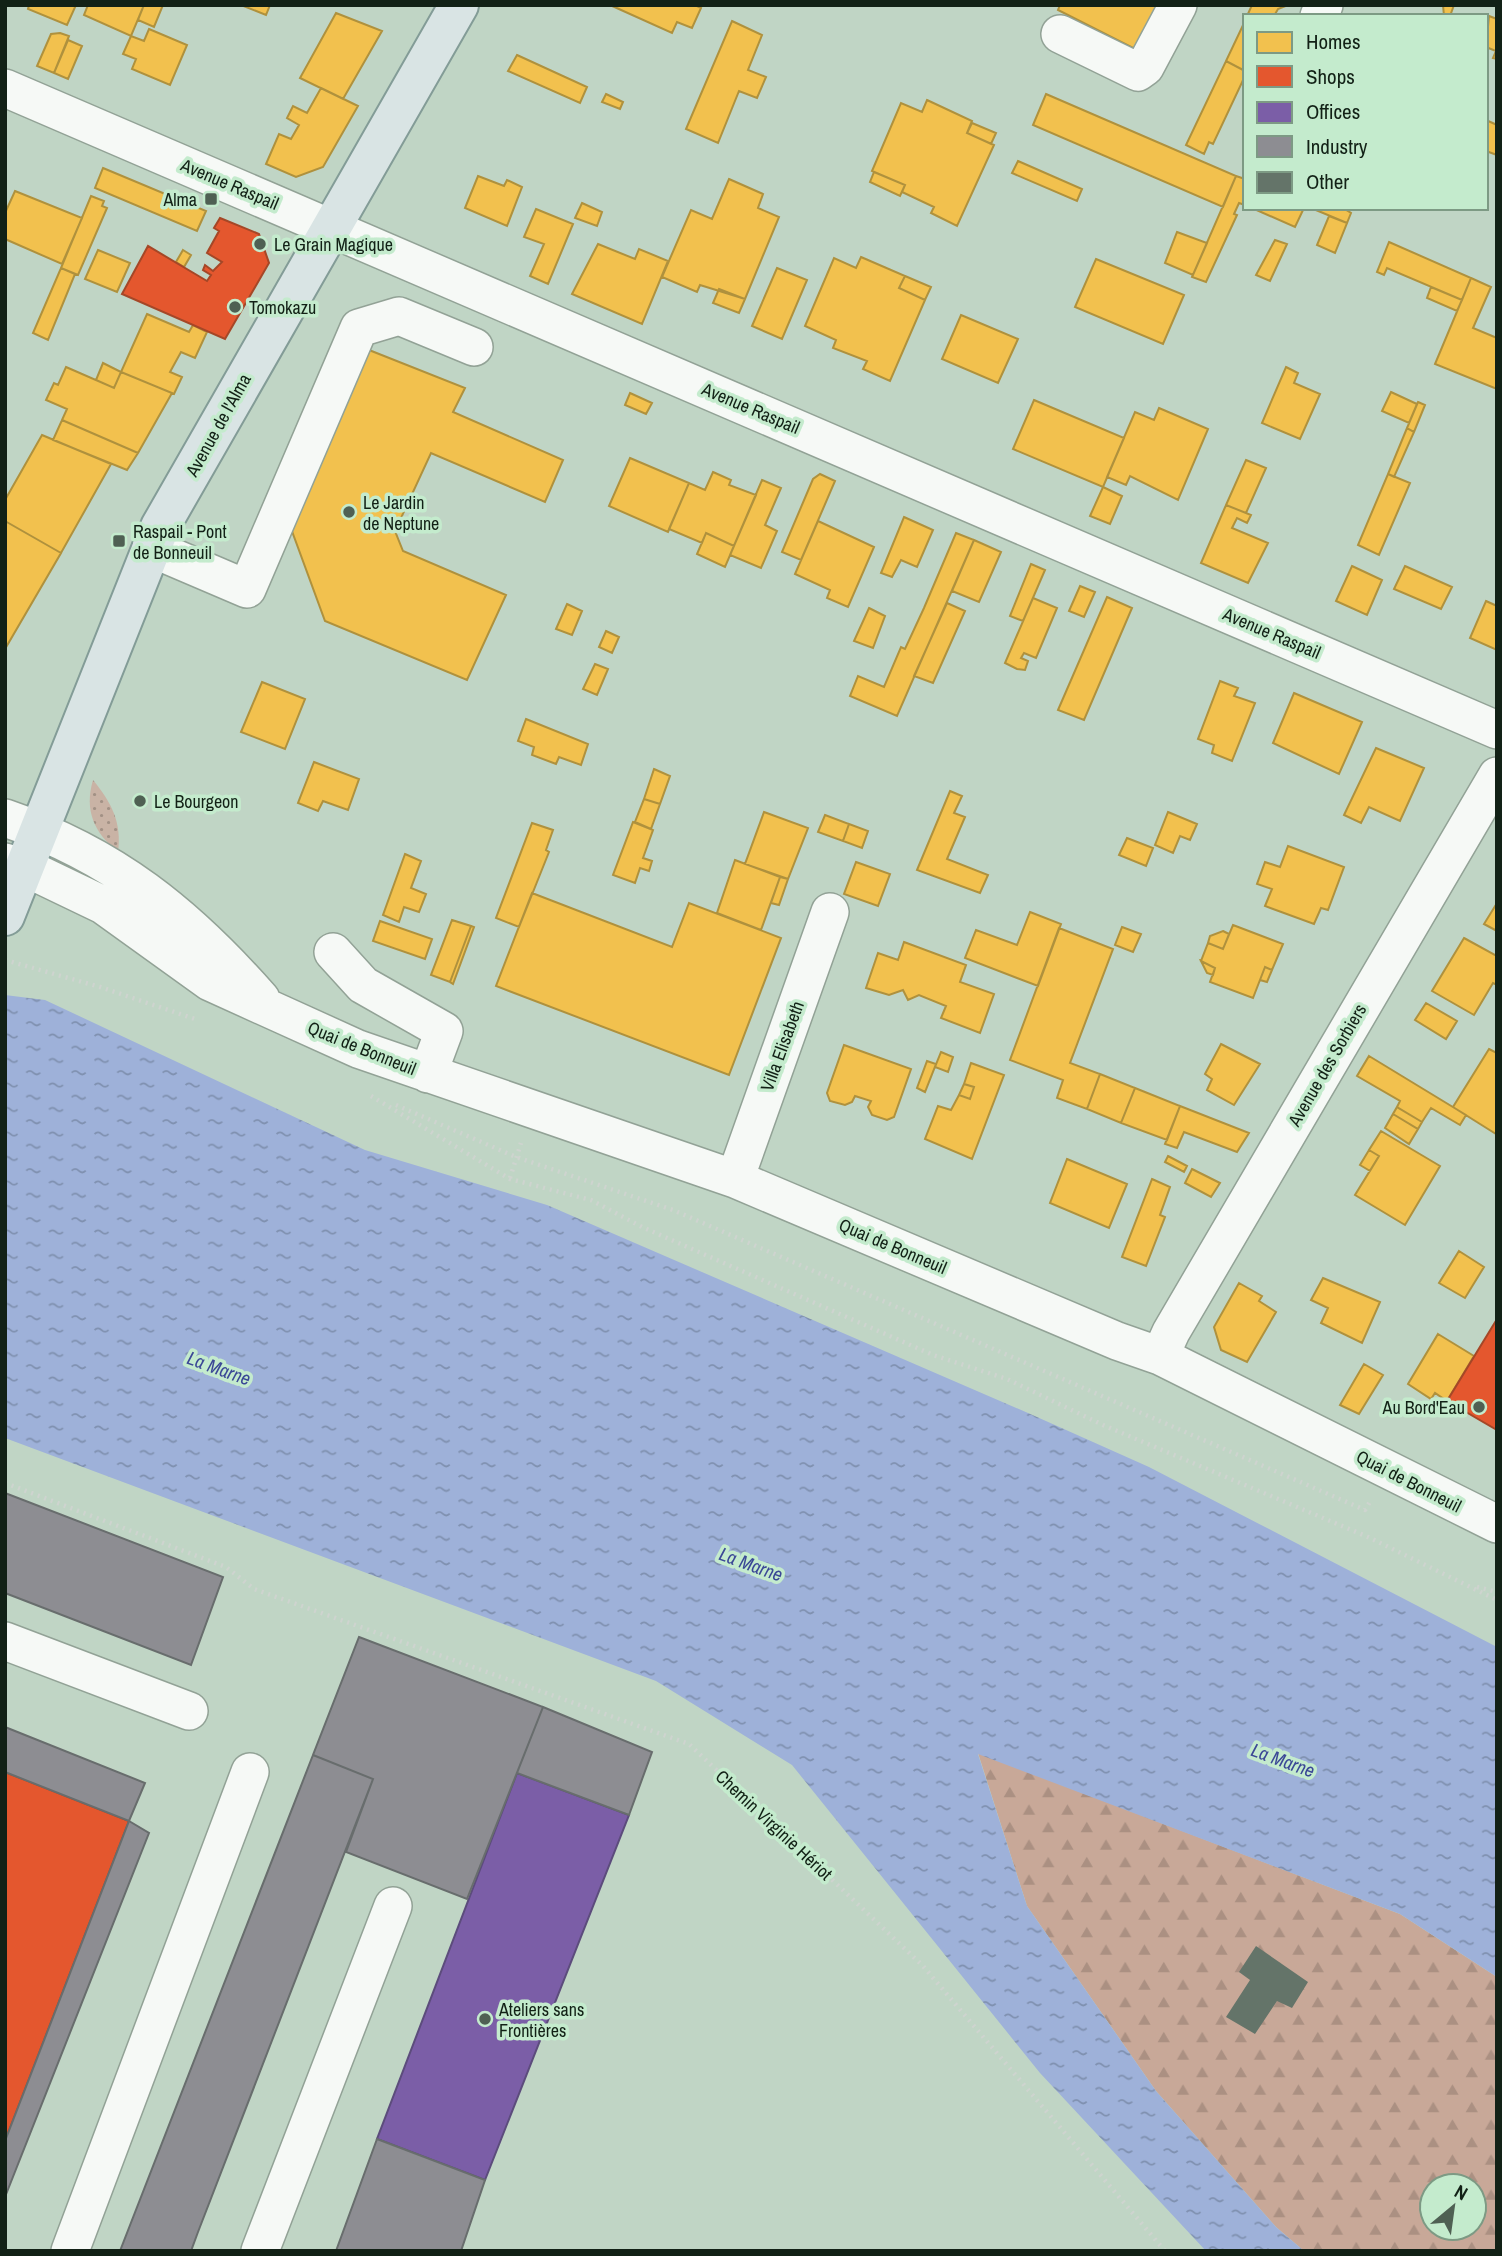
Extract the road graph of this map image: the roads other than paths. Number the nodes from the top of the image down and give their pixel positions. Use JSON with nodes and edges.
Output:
{"nodes":[{"id":1,"x":459,"y":5,"type":"edge"},
{"id":2,"x":1178,"y":5,"type":"edge"},
{"id":3,"x":1060,"y":34,"type":"dead end"},
{"id":4,"x":5,"y":88,"type":"edge"},
{"id":5,"x":330,"y":227,"type":"junction"},
{"id":6,"x":474,"y":347,"type":"dead end"},
{"id":7,"x":151,"y":548,"type":"junction"},
{"id":8,"x":1497,"y":730,"type":"edge"},
{"id":9,"x":1497,"y":776,"type":"edge"},
{"id":10,"x":5,"y":818,"type":"edge"},
{"id":11,"x":41,"y":831,"type":"junction"},
{"id":12,"x":16,"y":865,"type":"edge"},
{"id":13,"x":830,"y":912,"type":"dead end"},
{"id":14,"x":5,"y":916,"type":"edge"},
{"id":15,"x":333,"y":952,"type":"dead end"},
{"id":16,"x":271,"y":1011,"type":"junction"},
{"id":17,"x":428,"y":1074,"type":"junction"},
{"id":18,"x":735,"y":1179,"type":"junction"},
{"id":19,"x":1160,"y":1356,"type":"junction"},
{"id":20,"x":1497,"y":1524,"type":"edge"},
{"id":21,"x":5,"y":1641,"type":"edge"},
{"id":22,"x":189,"y":1711,"type":"dead end"},
{"id":23,"x":250,"y":1772,"type":"dead end"},
{"id":24,"x":393,"y":1906,"type":"dead end"},
{"id":25,"x":70,"y":2251,"type":"edge"},
{"id":26,"x":260,"y":2251,"type":"edge"}],
"edges":[{"from":1,"to":5,"type":"main road","name":"Avenue de l'Alma"},
{"from":2,"to":3,"type":"street"},
{"from":4,"to":5,"type":"street","name":"Avenue Raspail"},
{"from":5,"to":7,"type":"main road","name":"Avenue de l'Alma"},
{"from":5,"to":8,"type":"street","name":"Avenue Raspail"},
{"from":6,"to":7,"type":"street"},
{"from":7,"to":11,"type":"main road","name":"Avenue de l'Alma"},
{"from":9,"to":19,"type":"street","name":"Avenue des Sorbiers"},
{"from":10,"to":11,"type":"street","name":"Quai de Bonneuil"},
{"from":11,"to":12,"type":"main road","name":"Avenue de l'Alma"},
{"from":11,"to":16,"type":"street","name":"Quai de Bonneuil"},
{"from":12,"to":14,"type":"main road","name":"Avenue de l'Alma"},
{"from":12,"to":16,"type":"street","name":"Quai de Bonneuil"},
{"from":13,"to":18,"type":"street","name":"Villa Elisabeth"},
{"from":15,"to":17,"type":"street"},
{"from":16,"to":17,"type":"street","name":"Quai de Bonneuil"},
{"from":17,"to":18,"type":"street","name":"Quai de Bonneuil"},
{"from":18,"to":19,"type":"street","name":"Quai de Bonneuil"},
{"from":19,"to":20,"type":"street","name":"Quai de Bonneuil"},
{"from":21,"to":22,"type":"street"},
{"from":23,"to":25,"type":"street"},
{"from":24,"to":26,"type":"street"}]}
